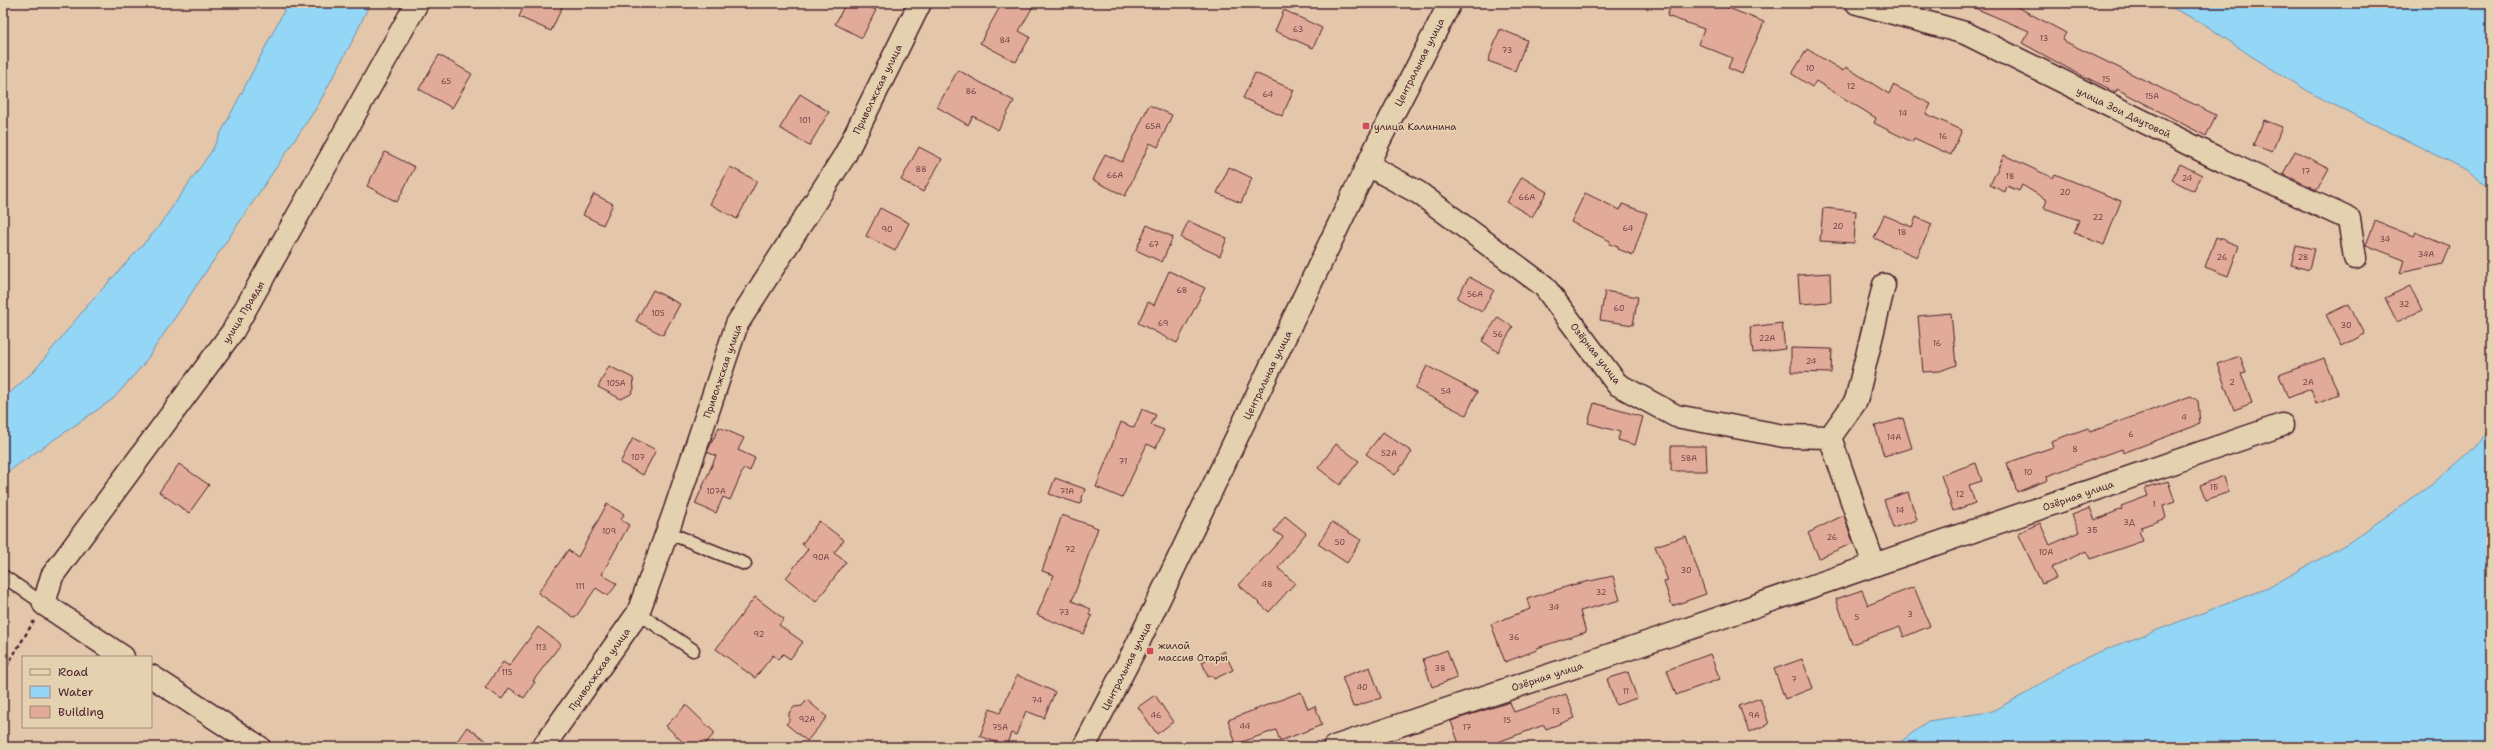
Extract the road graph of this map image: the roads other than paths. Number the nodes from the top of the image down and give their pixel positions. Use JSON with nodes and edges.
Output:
{"nodes":[{"id":1,"x":417,"y":3,"type":"edge"},
{"id":2,"x":920,"y":3,"type":"edge"},
{"id":3,"x":1450,"y":3,"type":"edge"},
{"id":4,"x":1857,"y":3,"type":"edge"},
{"id":5,"x":1368,"y":165,"type":"junction"},
{"id":6,"x":2355,"y":258,"type":"dead end"},
{"id":7,"x":1884,"y":285,"type":"dead end"},
{"id":8,"x":2282,"y":425,"type":"dead end"},
{"id":9,"x":1830,"y":437,"type":"junction"},
{"id":10,"x":667,"y":532,"type":"junction"},
{"id":11,"x":745,"y":564,"type":"dead end"},
{"id":12,"x":1874,"y":565,"type":"junction"},
{"id":13,"x":3,"y":576,"type":"edge"},
{"id":14,"x":44,"y":604,"type":"junction"},
{"id":15,"x":638,"y":613,"type":"junction"},
{"id":16,"x":693,"y":650,"type":"dead end"},
{"id":17,"x":122,"y":656,"type":"edge"},
{"id":18,"x":152,"y":677,"type":"edge"},
{"id":19,"x":259,"y":747,"type":"edge"},
{"id":20,"x":543,"y":747,"type":"edge"},
{"id":21,"x":1084,"y":747,"type":"edge"},
{"id":22,"x":1334,"y":747,"type":"edge"}],
"edges":[{"from":1,"to":14,"type":"street","name":"улица Правды"},
{"from":2,"to":10,"type":"street","name":"Приволжская улица"},
{"from":3,"to":5,"type":"street","name":"Центральная улица"},
{"from":4,"to":6,"type":"street","name":"улица Зои Даутовой"},
{"from":5,"to":9,"type":"street","name":"Озёрная улица"},
{"from":5,"to":21,"type":"street","name":"Центральная улица"},
{"from":7,"to":9,"type":"street"},
{"from":8,"to":12,"type":"street","name":"Озёрная улица"},
{"from":9,"to":12,"type":"street"},
{"from":10,"to":11,"type":"lane"},
{"from":10,"to":15,"type":"street","name":"Приволжская улица"},
{"from":12,"to":22,"type":"street","name":"Озёрная улица"},
{"from":13,"to":14,"type":"lane"},
{"from":14,"to":17,"type":"street"},
{"from":15,"to":16,"type":"lane"},
{"from":15,"to":20,"type":"street","name":"Приволжская улица"},
{"from":18,"to":19,"type":"street"}]}
